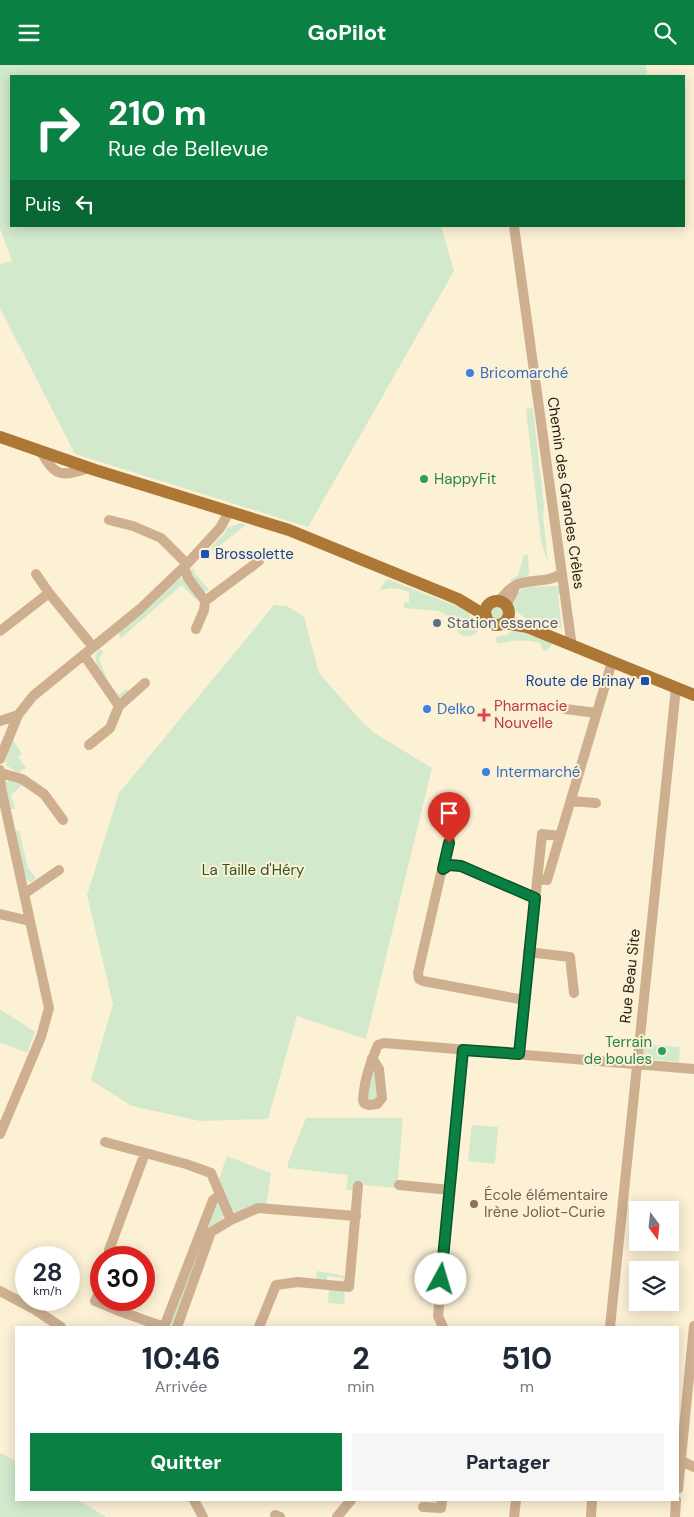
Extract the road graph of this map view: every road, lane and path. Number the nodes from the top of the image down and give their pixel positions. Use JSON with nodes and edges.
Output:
{"nodes":[{"id":1,"x":514,"y":227,"type":"edge"},
{"id":2,"x":0,"y":437,"type":"edge"},
{"id":3,"x":229,"y":512,"type":"junction"},
{"id":4,"x":109,"y":520,"type":"dead end"},
{"id":5,"x":259,"y":561,"type":"dead end"},
{"id":6,"x":185,"y":566,"type":"junction"},
{"id":7,"x":562,"y":573,"type":"junction"},
{"id":8,"x":36,"y":574,"type":"dead end"},
{"id":9,"x":49,"y":593,"type":"junction"},
{"id":10,"x":458,"y":599,"type":"junction"},
{"id":11,"x":204,"y":601,"type":"junction"},
{"id":12,"x":501,"y":609,"type":"junction"},
{"id":13,"x":486,"y":616,"type":"junction"},
{"id":14,"x":196,"y":629,"type":"dead end"},
{"id":15,"x":0,"y":631,"type":"edge"},
{"id":16,"x":569,"y":644,"type":"junction"},
{"id":17,"x":93,"y":647,"type":"junction"},
{"id":18,"x":84,"y":655,"type":"junction"},
{"id":19,"x":612,"y":661,"type":"junction"},
{"id":20,"x":145,"y":683,"type":"dead end"},
{"id":21,"x":676,"y":688,"type":"junction"},
{"id":22,"x":694,"y":695,"type":"edge"},
{"id":23,"x":119,"y":706,"type":"junction"},
{"id":24,"x":565,"y":709,"type":"dead end"},
{"id":25,"x":597,"y":713,"type":"junction"},
{"id":26,"x":18,"y":715,"type":"junction"},
{"id":27,"x":0,"y":721,"type":"edge"},
{"id":28,"x":89,"y":745,"type":"dead end"},
{"id":29,"x":0,"y":759,"type":"edge"},
{"id":30,"x":0,"y":772,"type":"edge"},
{"id":31,"x":0,"y":788,"type":"edge"},
{"id":32,"x":571,"y":801,"type":"junction"},
{"id":33,"x":596,"y":803,"type":"dead end"},
{"id":34,"x":63,"y":820,"type":"dead end"},
{"id":35,"x":452,"y":830,"type":"dead end"},
{"id":36,"x":560,"y":836,"type":"junction"},
{"id":37,"x":443,"y":869,"type":"junction"},
{"id":38,"x":59,"y":870,"type":"dead end"},
{"id":39,"x":537,"y":879,"type":"junction"},
{"id":40,"x":24,"y":894,"type":"junction"},
{"id":41,"x":535,"y":898,"type":"junction"},
{"id":42,"x":0,"y":914,"type":"edge"},
{"id":43,"x":30,"y":921,"type":"junction"},
{"id":44,"x":528,"y":952,"type":"junction"},
{"id":45,"x":574,"y":993,"type":"dead end"},
{"id":46,"x":524,"y":1000,"type":"junction"},
{"id":47,"x":463,"y":1050,"type":"junction"},
{"id":48,"x":519,"y":1054,"type":"junction"},
{"id":49,"x":372,"y":1058,"type":"dead end"},
{"id":50,"x":636,"y":1064,"type":"junction"},
{"id":51,"x":694,"y":1069,"type":"edge"},
{"id":52,"x":0,"y":1134,"type":"edge"},
{"id":53,"x":105,"y":1142,"type":"dead end"},
{"id":54,"x":145,"y":1153,"type":"junction"},
{"id":55,"x":399,"y":1185,"type":"dead end"},
{"id":56,"x":358,"y":1186,"type":"dead end"},
{"id":57,"x":450,"y":1190,"type":"junction"},
{"id":58,"x":220,"y":1195,"type":"junction"},
{"id":59,"x":356,"y":1216,"type":"junction"},
{"id":60,"x":231,"y":1220,"type":"junction"},
{"id":61,"x":110,"y":1246,"type":"edge"},
{"id":62,"x":0,"y":1291,"type":"edge"},
{"id":63,"x":119,"y":1311,"type":"edge"},
{"id":64,"x":60,"y":1326,"type":"edge"},
{"id":65,"x":161,"y":1326,"type":"edge"},
{"id":66,"x":164,"y":1326,"type":"edge"},
{"id":67,"x":176,"y":1326,"type":"edge"},
{"id":68,"x":259,"y":1326,"type":"edge"},
{"id":69,"x":443,"y":1326,"type":"edge"},
{"id":70,"x":610,"y":1326,"type":"edge"},
{"id":71,"x":694,"y":1326,"type":"edge"},
{"id":72,"x":680,"y":1460,"type":"junction"},
{"id":73,"x":694,"y":1467,"type":"edge"},
{"id":74,"x":679,"y":1474,"type":"edge"},
{"id":75,"x":195,"y":1501,"type":"edge"},
{"id":76,"x":349,"y":1501,"type":"edge"},
{"id":77,"x":442,"y":1501,"type":"edge"},
{"id":78,"x":516,"y":1501,"type":"edge"},
{"id":79,"x":592,"y":1501,"type":"edge"},
{"id":80,"x":676,"y":1501,"type":"edge"},
{"id":81,"x":423,"y":1507,"type":"dead end"},
{"id":82,"x":339,"y":1516,"type":"edge"},
{"id":83,"x":203,"y":1517,"type":"edge"},
{"id":84,"x":514,"y":1517,"type":"edge"},
{"id":85,"x":591,"y":1517,"type":"edge"},
{"id":86,"x":675,"y":1517,"type":"edge"}],
"edges":[{"from":1,"to":7,"type":"street","name":"Chemin des Grandes Crêles"},
{"from":2,"to":3,"type":"main road"},
{"from":3,"to":6,"type":"street"},
{"from":3,"to":10,"type":"main road"},
{"from":4,"to":6,"type":"street"},
{"from":5,"to":11,"type":"street"},
{"from":6,"to":11,"type":"street"},
{"from":6,"to":17,"type":"street"},
{"from":7,"to":12,"type":"street"},
{"from":7,"to":16,"type":"street","name":"Chemin des Grandes Crêles"},
{"from":8,"to":9,"type":"street"},
{"from":9,"to":15,"type":"street"},
{"from":9,"to":17,"type":"street"},
{"from":10,"to":12,"type":"main road"},
{"from":10,"to":13,"type":"main road"},
{"from":11,"to":14,"type":"street"},
{"from":12,"to":13,"type":"main road"},
{"from":12,"to":13,"type":"main road"},
{"from":12,"to":16,"type":"main road"},
{"from":16,"to":19,"type":"main road"},
{"from":17,"to":18,"type":"street"},
{"from":18,"to":23,"type":"street"},
{"from":18,"to":26,"type":"street"},
{"from":19,"to":21,"type":"main road"},
{"from":19,"to":25,"type":"street"},
{"from":20,"to":23,"type":"street"},
{"from":21,"to":22,"type":"main road"},
{"from":21,"to":50,"type":"street","name":"Rue Beau Site"},
{"from":23,"to":28,"type":"street"},
{"from":24,"to":25,"type":"street"},
{"from":25,"to":32,"type":"street"},
{"from":26,"to":27,"type":"street"},
{"from":26,"to":29,"type":"street"},
{"from":30,"to":31,"type":"street"},
{"from":30,"to":34,"type":"street"},
{"from":31,"to":40,"type":"street"},
{"from":32,"to":33,"type":"street"},
{"from":32,"to":36,"type":"street"},
{"from":35,"to":37,"type":"street"},
{"from":36,"to":39,"type":"street"},
{"from":36,"to":39,"type":"street"},
{"from":37,"to":41,"type":"street"},
{"from":37,"to":46,"type":"street"},
{"from":38,"to":40,"type":"street"},
{"from":39,"to":41,"type":"street"},
{"from":40,"to":43,"type":"street"},
{"from":41,"to":44,"type":"street"},
{"from":42,"to":43,"type":"street"},
{"from":43,"to":52,"type":"street"},
{"from":44,"to":45,"type":"street"},
{"from":44,"to":46,"type":"street"},
{"from":46,"to":48,"type":"street"},
{"from":47,"to":48,"type":"street"},
{"from":47,"to":49,"type":"street"},
{"from":47,"to":57,"type":"street"},
{"from":48,"to":50,"type":"street"},
{"from":50,"to":51,"type":"street"},
{"from":50,"to":70,"type":"street","name":"Rue Beau Site"},
{"from":53,"to":54,"type":"street"},
{"from":54,"to":58,"type":"street"},
{"from":54,"to":61,"type":"street"},
{"from":55,"to":57,"type":"street"},
{"from":56,"to":59,"type":"street"},
{"from":57,"to":69,"type":"street"},
{"from":58,"to":60,"type":"street"},
{"from":58,"to":66,"type":"street"},
{"from":59,"to":60,"type":"street"},
{"from":59,"to":68,"type":"street"},
{"from":60,"to":67,"type":"street"},
{"from":62,"to":64,"type":"street"},
{"from":63,"to":65,"type":"street"},
{"from":71,"to":72,"type":"street"},
{"from":72,"to":73,"type":"street"},
{"from":72,"to":74,"type":"street"},
{"from":75,"to":83,"type":"street"},
{"from":76,"to":82,"type":"street"},
{"from":77,"to":81,"type":"street"},
{"from":78,"to":84,"type":"street"},
{"from":79,"to":85,"type":"street"},
{"from":80,"to":86,"type":"street"}]}
